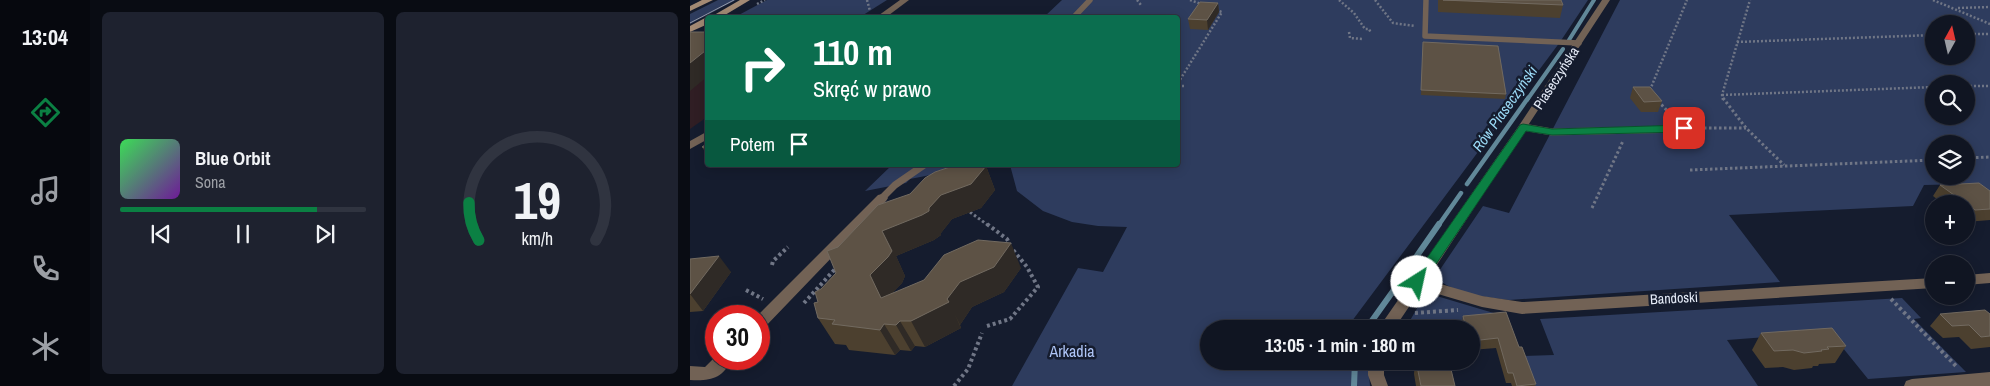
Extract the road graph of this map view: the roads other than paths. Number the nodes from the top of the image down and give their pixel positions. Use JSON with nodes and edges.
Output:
{"nodes":[{"id":1,"x":708,"y":0,"type":"edge"},
{"id":2,"x":746,"y":0,"type":"edge"},
{"id":3,"x":905,"y":0,"type":"edge"},
{"id":4,"x":1090,"y":0,"type":"edge"},
{"id":5,"x":1426,"y":0,"type":"edge"},
{"id":6,"x":1606,"y":0,"type":"edge"},
{"id":7,"x":690,"y":9,"type":"edge"},
{"id":8,"x":718,"y":15,"type":"edge"},
{"id":9,"x":883,"y":15,"type":"edge"},
{"id":10,"x":1076,"y":15,"type":"edge"},
{"id":11,"x":705,"y":22,"type":"edge"},
{"id":12,"x":690,"y":29,"type":"edge"},
{"id":13,"x":1579,"y":43,"type":"junction"},
{"id":14,"x":1523,"y":128,"type":"junction"},
{"id":15,"x":1684,"y":128,"type":"road end"},
{"id":16,"x":705,"y":136,"type":"edge"},
{"id":17,"x":690,"y":146,"type":"edge"},
{"id":18,"x":921,"y":167,"type":"edge"},
{"id":19,"x":882,"y":198,"type":"joint"},
{"id":20,"x":1990,"y":278,"type":"edge"},
{"id":21,"x":1975,"y":279,"type":"edge"},
{"id":22,"x":1417,"y":282,"type":"junction"},
{"id":23,"x":1925,"y":283,"type":"edge"},
{"id":24,"x":770,"y":313,"type":"edge"},
{"id":25,"x":1392,"y":320,"type":"edge"},
{"id":26,"x":713,"y":370,"type":"edge"},
{"id":27,"x":1376,"y":370,"type":"edge"},
{"id":28,"x":690,"y":373,"type":"edge"},
{"id":29,"x":1990,"y":379,"type":"edge"},
{"id":30,"x":1380,"y":386,"type":"edge"},
{"id":31,"x":1912,"y":386,"type":"edge"}],
"edges":[{"from":1,"to":7,"type":"main road"},
{"from":2,"to":8,"type":"main road"},
{"from":3,"to":9,"type":"street"},
{"from":4,"to":10,"type":"lane"},
{"from":5,"to":13,"type":"lane"},
{"from":6,"to":13,"type":"street","name":"Piaseczyńska"},
{"from":11,"to":12,"type":"main road"},
{"from":13,"to":14,"type":"street","name":"Piaseczyńska"},
{"from":14,"to":15,"type":"lane"},
{"from":14,"to":22,"type":"street","name":"Piaseczyńska"},
{"from":16,"to":17,"type":"street"},
{"from":18,"to":19,"type":"lane"},
{"from":19,"to":24,"type":"street"},
{"from":20,"to":21,"type":"street"},
{"from":22,"to":23,"type":"street","name":"Bandoski"},
{"from":22,"to":25,"type":"street","name":"Piaseczyńska"},
{"from":26,"to":28,"type":"street"},
{"from":27,"to":30,"type":"street"},
{"from":29,"to":31,"type":"street"}]}
